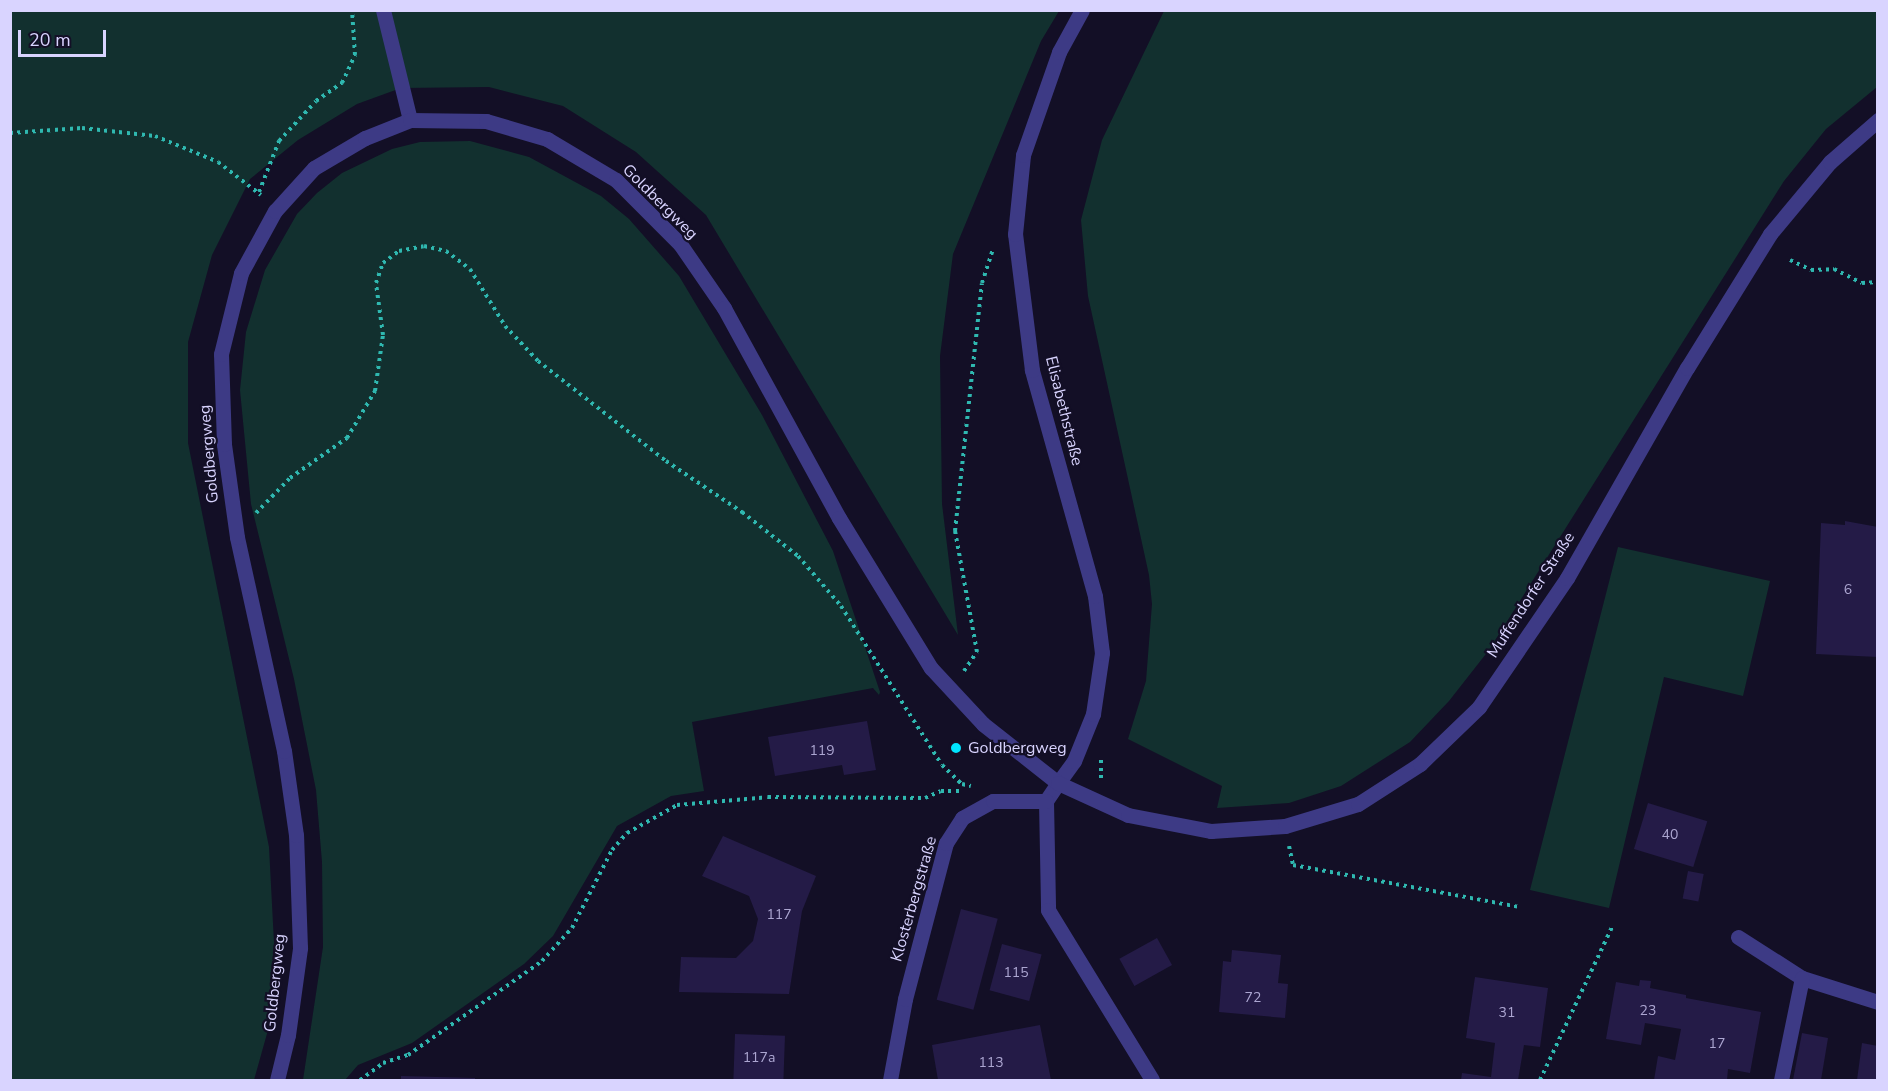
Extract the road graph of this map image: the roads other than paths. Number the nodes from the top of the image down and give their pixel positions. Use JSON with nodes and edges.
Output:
{"nodes":[{"id":1,"x":383,"y":10,"type":"edge"},
{"id":2,"x":1082,"y":10,"type":"edge"},
{"id":3,"x":410,"y":120,"type":"junction"},
{"id":4,"x":1878,"y":120,"type":"edge"},
{"id":5,"x":1058,"y":783,"type":"junction"},
{"id":6,"x":1046,"y":801,"type":"junction"},
{"id":7,"x":1738,"y":937,"type":"dead end"},
{"id":8,"x":1802,"y":978,"type":"junction"},
{"id":9,"x":1878,"y":1002,"type":"edge"},
{"id":10,"x":277,"y":1080,"type":"edge"},
{"id":11,"x":890,"y":1080,"type":"edge"},
{"id":12,"x":1152,"y":1080,"type":"edge"},
{"id":13,"x":1781,"y":1080,"type":"edge"}],
"edges":[{"from":1,"to":3,"type":"street"},
{"from":2,"to":5,"type":"street","name":"Elisabethstraße"},
{"from":3,"to":5,"type":"street","name":"Goldbergweg"},
{"from":3,"to":10,"type":"street","name":"Goldbergweg"},
{"from":4,"to":5,"type":"street","name":"Muffendorfer Straße"},
{"from":5,"to":6,"type":"street"},
{"from":6,"to":11,"type":"street","name":"Klosterbergstraße"},
{"from":6,"to":12,"type":"street"},
{"from":7,"to":8,"type":"street"},
{"from":8,"to":9,"type":"street"},
{"from":8,"to":13,"type":"street"}]}
